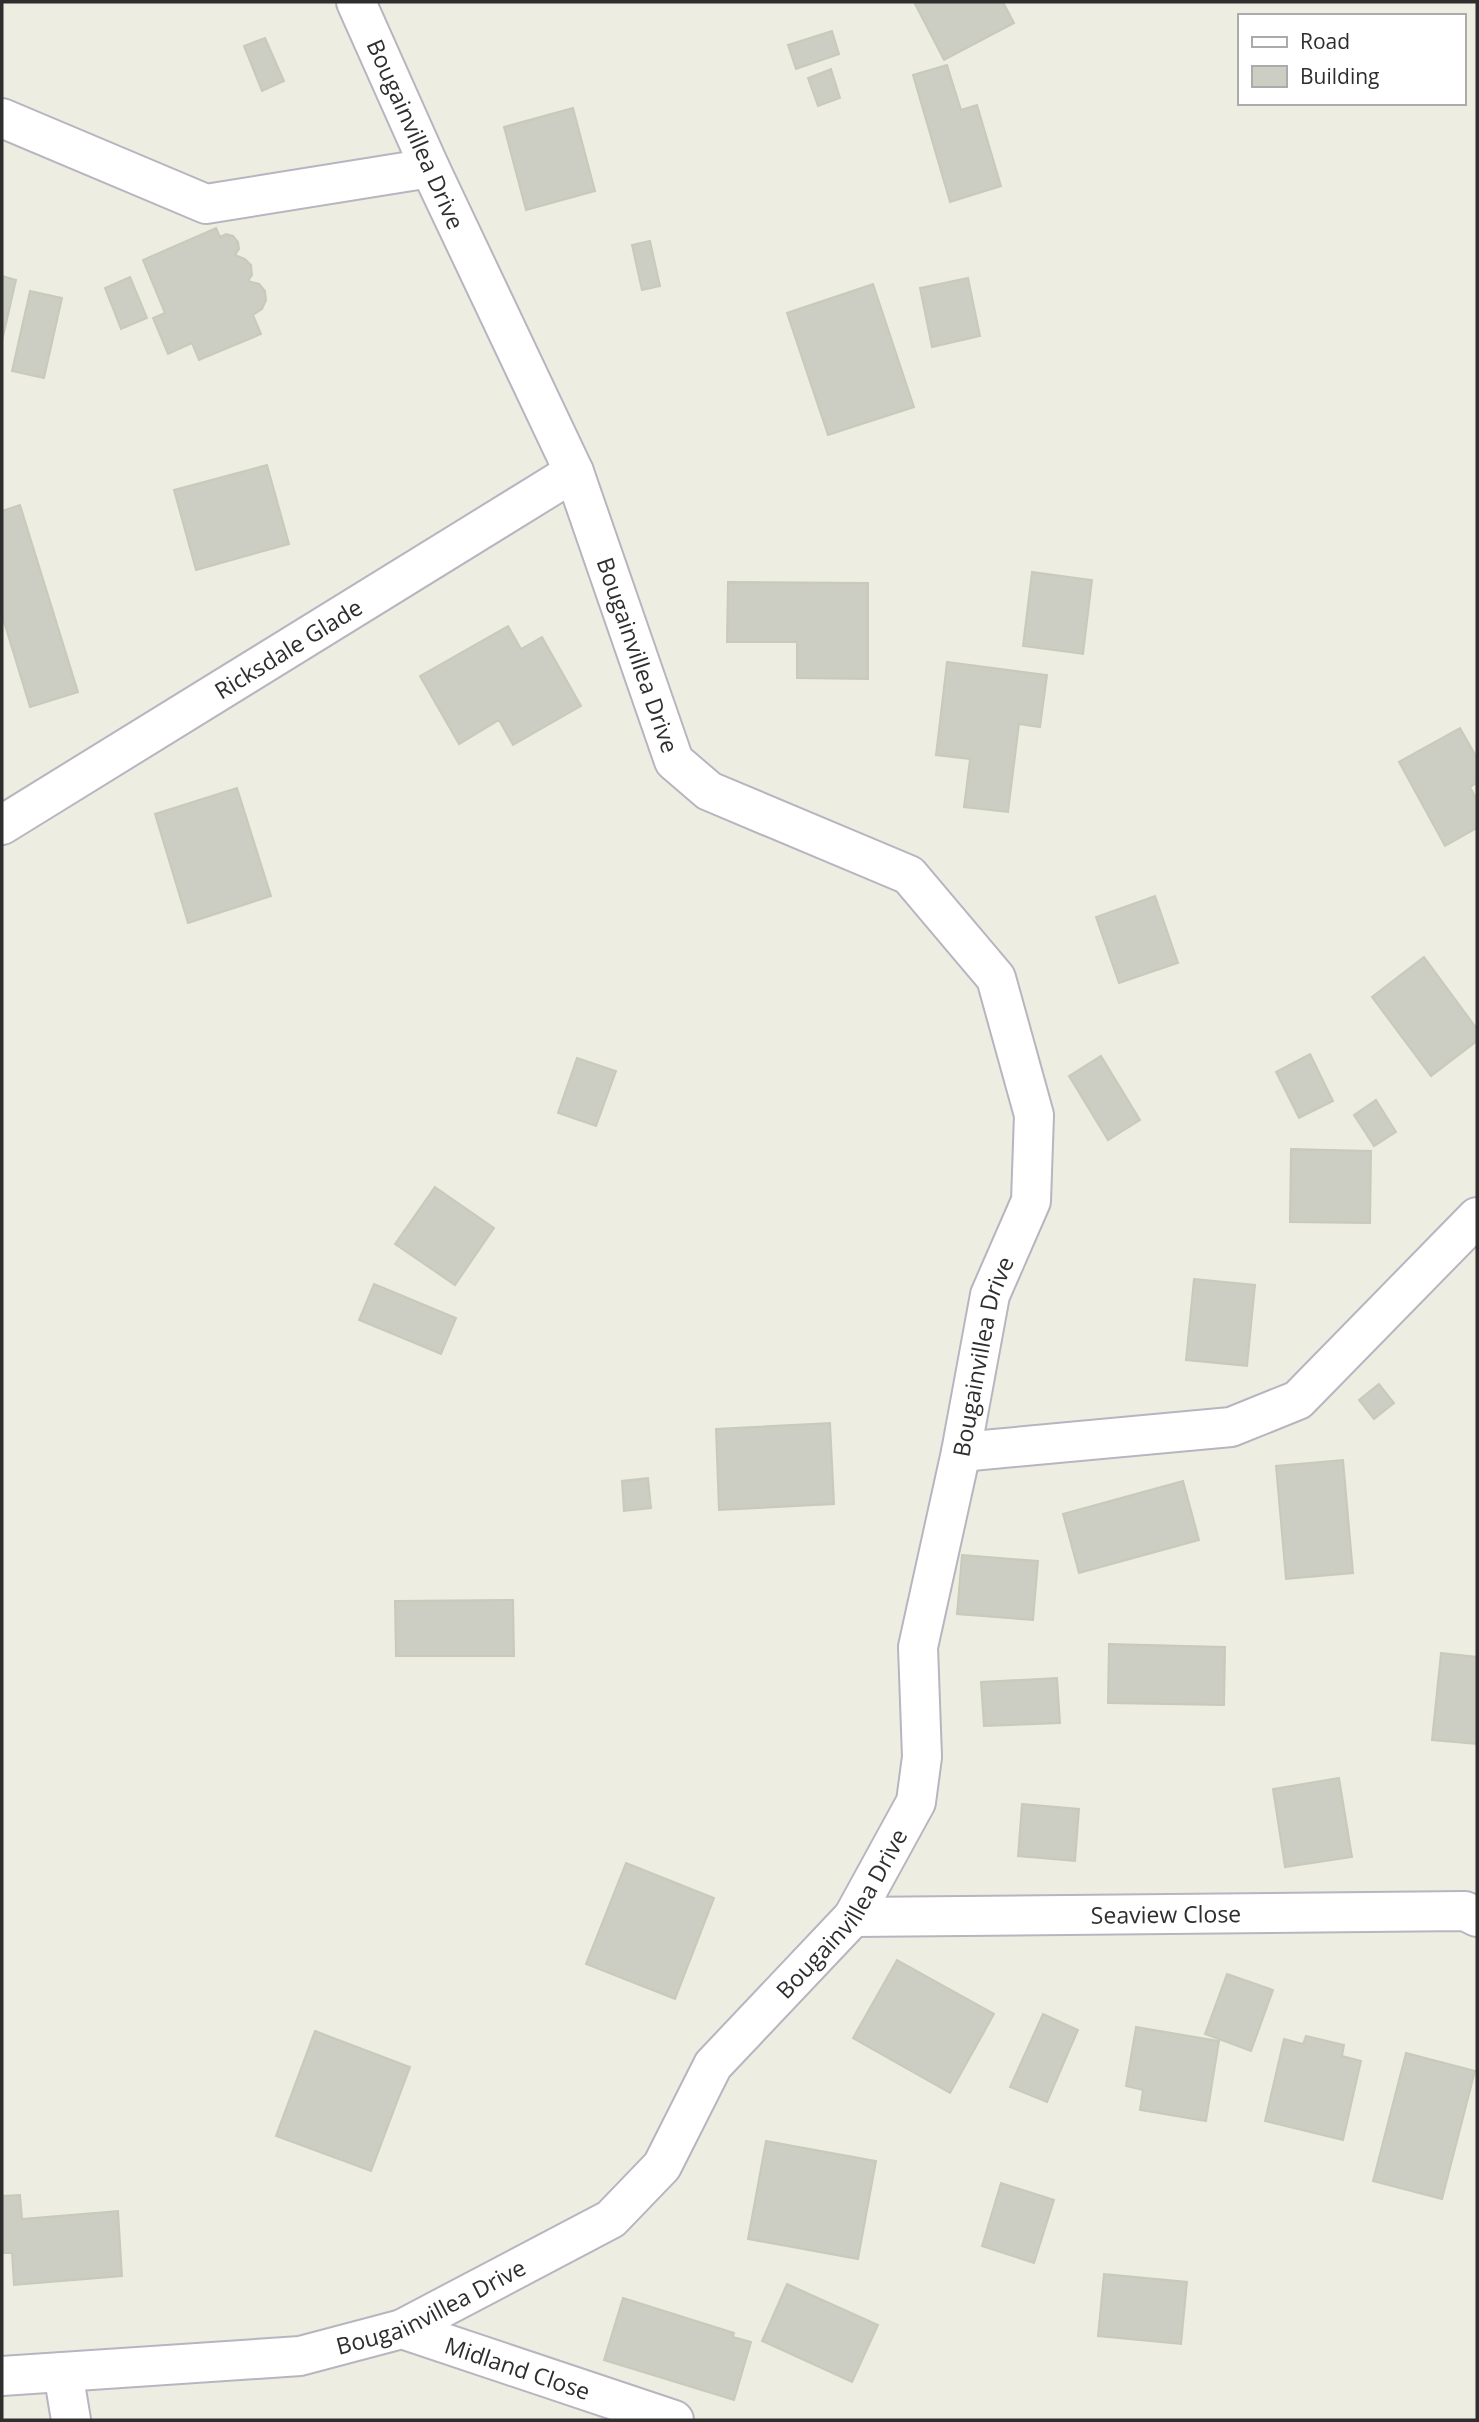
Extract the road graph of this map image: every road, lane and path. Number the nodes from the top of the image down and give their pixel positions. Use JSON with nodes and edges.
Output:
{"nodes":[{"id":1,"x":356,"y":2,"type":"edge"},
{"id":2,"x":2,"y":118,"type":"edge"},
{"id":3,"x":430,"y":168,"type":"junction"},
{"id":4,"x":574,"y":472,"type":"junction"},
{"id":5,"x":2,"y":825,"type":"edge"},
{"id":6,"x":1477,"y":1217,"type":"edge"},
{"id":7,"x":961,"y":1452,"type":"junction"},
{"id":8,"x":853,"y":1917,"type":"junction"},
{"id":9,"x":1477,"y":1917,"type":"edge"},
{"id":10,"x":402,"y":2329,"type":"junction"},
{"id":11,"x":63,"y":2372,"type":"junction"},
{"id":12,"x":2,"y":2376,"type":"edge"},
{"id":13,"x":71,"y":2420,"type":"edge"},
{"id":14,"x":674,"y":2420,"type":"edge"}],
"edges":[{"from":1,"to":3,"type":"street","name":"Bougainvillea Drive"},
{"from":2,"to":3,"type":"street"},
{"from":3,"to":4,"type":"street","name":"Bougainvillea Drive"},
{"from":4,"to":5,"type":"street","name":"Ricksdale Glade"},
{"from":4,"to":7,"type":"street","name":"Bougainvillea Drive"},
{"from":6,"to":7,"type":"street"},
{"from":7,"to":8,"type":"street","name":"Bougainvillea Drive"},
{"from":8,"to":9,"type":"street","name":"Seaview Close"},
{"from":8,"to":10,"type":"street","name":"Bougainvillea Drive"},
{"from":10,"to":11,"type":"street","name":"Bougainvillea Drive"},
{"from":10,"to":14,"type":"street","name":"Midland Close"},
{"from":11,"to":12,"type":"street","name":"Bougainvillea Drive"},
{"from":11,"to":13,"type":"street"}]}
